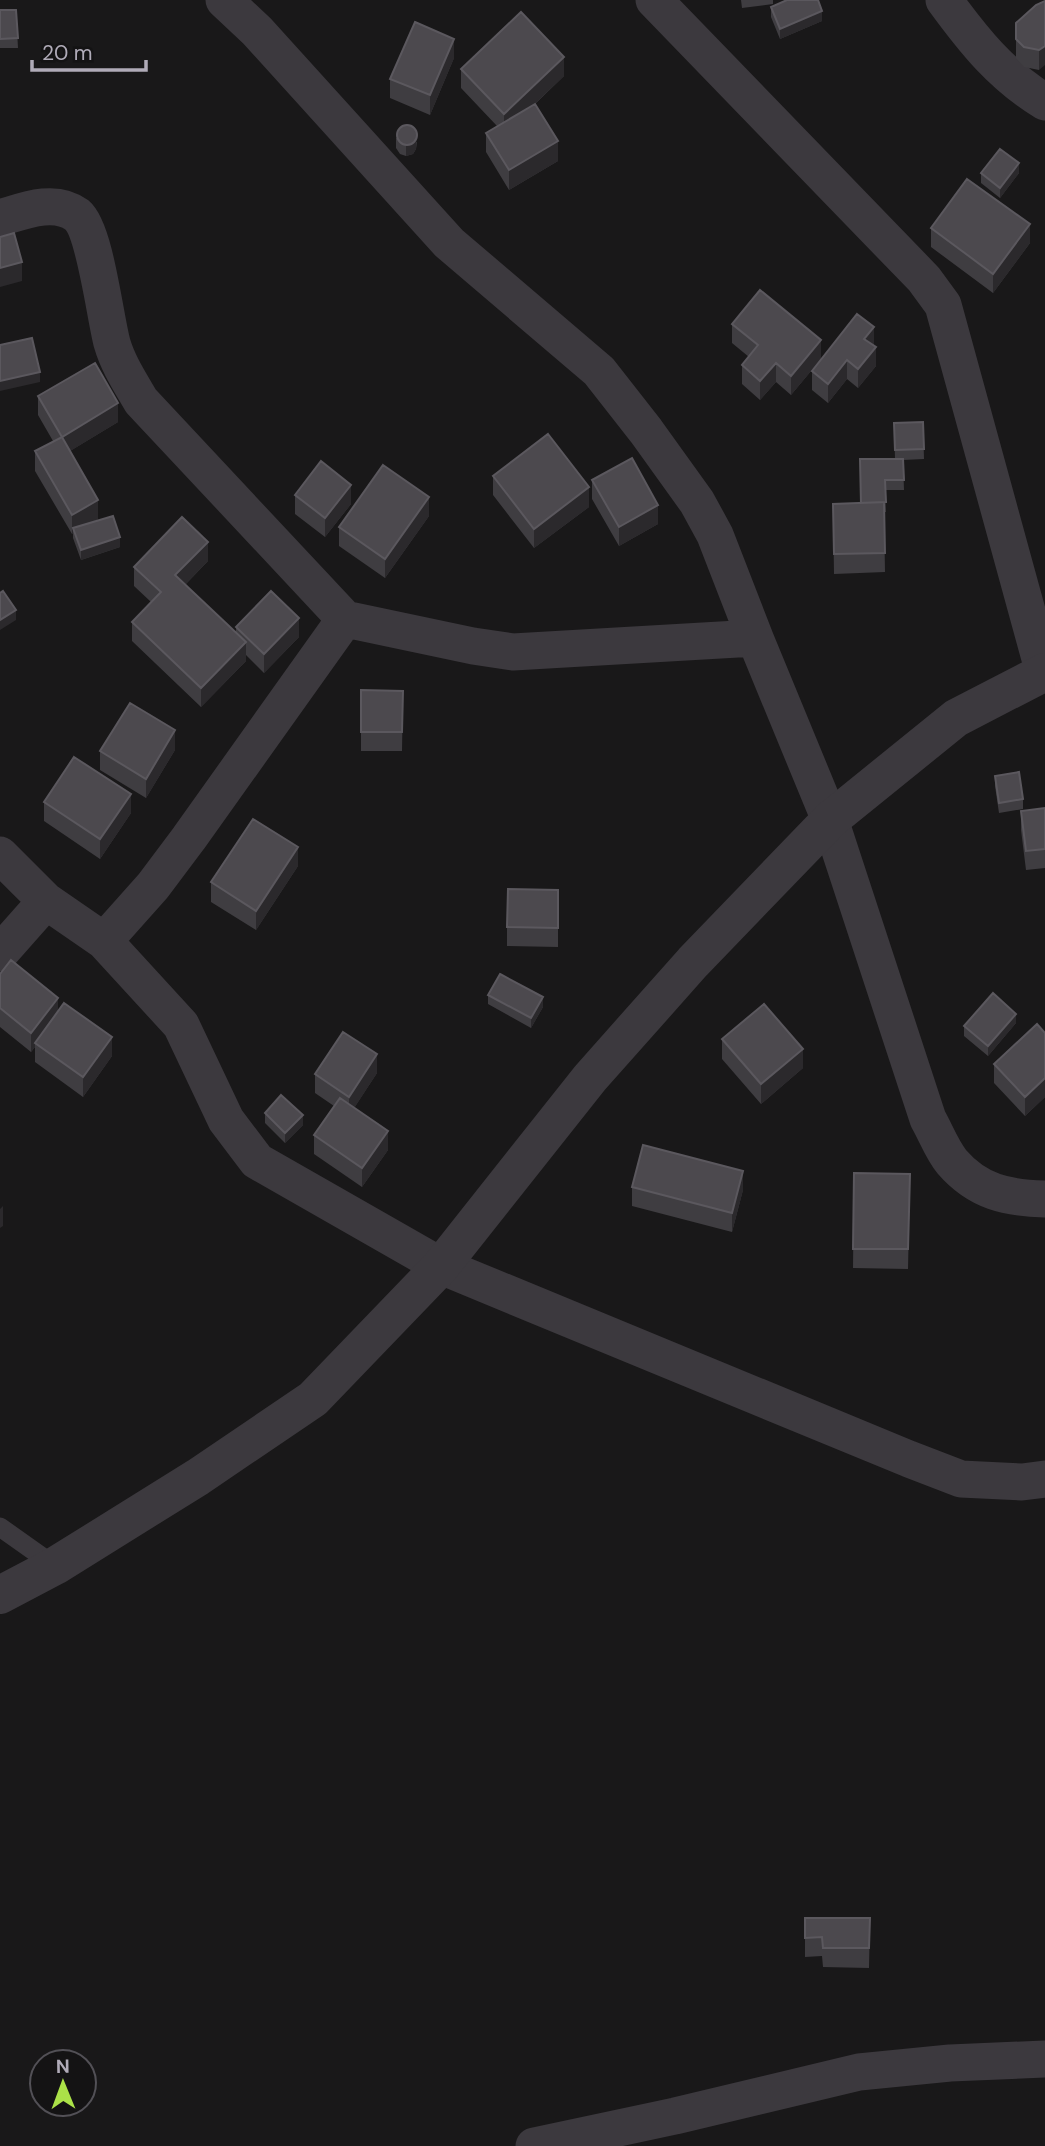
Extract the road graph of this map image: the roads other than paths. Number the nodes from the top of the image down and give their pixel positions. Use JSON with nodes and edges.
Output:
{"nodes":[{"id":1,"x":224,"y":0,"type":"edge"},
{"id":2,"x":654,"y":0,"type":"edge"},
{"id":3,"x":944,"y":0,"type":"edge"},
{"id":4,"x":1045,"y":102,"type":"edge"},
{"id":5,"x":0,"y":218,"type":"edge"},
{"id":6,"x":345,"y":619,"type":"junction"},
{"id":7,"x":755,"y":638,"type":"junction"},
{"id":8,"x":1044,"y":673,"type":"edge"},
{"id":9,"x":830,"y":820,"type":"junction"},
{"id":10,"x":0,"y":855,"type":"edge"},
{"id":11,"x":46,"y":901,"type":"junction"},
{"id":12,"x":104,"y":941,"type":"junction"},
{"id":13,"x":0,"y":953,"type":"edge"},
{"id":14,"x":1045,"y":1199,"type":"edge"},
{"id":15,"x":440,"y":1266,"type":"junction"},
{"id":16,"x":1045,"y":1479,"type":"edge"},
{"id":17,"x":0,"y":1527,"type":"edge"},
{"id":18,"x":55,"y":1566,"type":"junction"},
{"id":19,"x":0,"y":1595,"type":"edge"},
{"id":20,"x":1045,"y":2059,"type":"edge"},
{"id":21,"x":676,"y":2131,"type":"edge"},
{"id":22,"x":534,"y":2146,"type":"edge"}],
"edges":[{"from":1,"to":7,"type":"street"},
{"from":2,"to":8,"type":"street"},
{"from":3,"to":4,"type":"street"},
{"from":5,"to":6,"type":"street"},
{"from":6,"to":7,"type":"street"},
{"from":6,"to":12,"type":"street"},
{"from":7,"to":9,"type":"street"},
{"from":8,"to":9,"type":"street"},
{"from":9,"to":14,"type":"street"},
{"from":9,"to":15,"type":"street"},
{"from":10,"to":11,"type":"street"},
{"from":11,"to":12,"type":"street"},
{"from":11,"to":13,"type":"street"},
{"from":12,"to":15,"type":"street"},
{"from":15,"to":16,"type":"street"},
{"from":15,"to":18,"type":"street"},
{"from":17,"to":18,"type":"lane"},
{"from":18,"to":19,"type":"street"},
{"from":20,"to":21,"type":"street"},
{"from":21,"to":22,"type":"street"}]}
